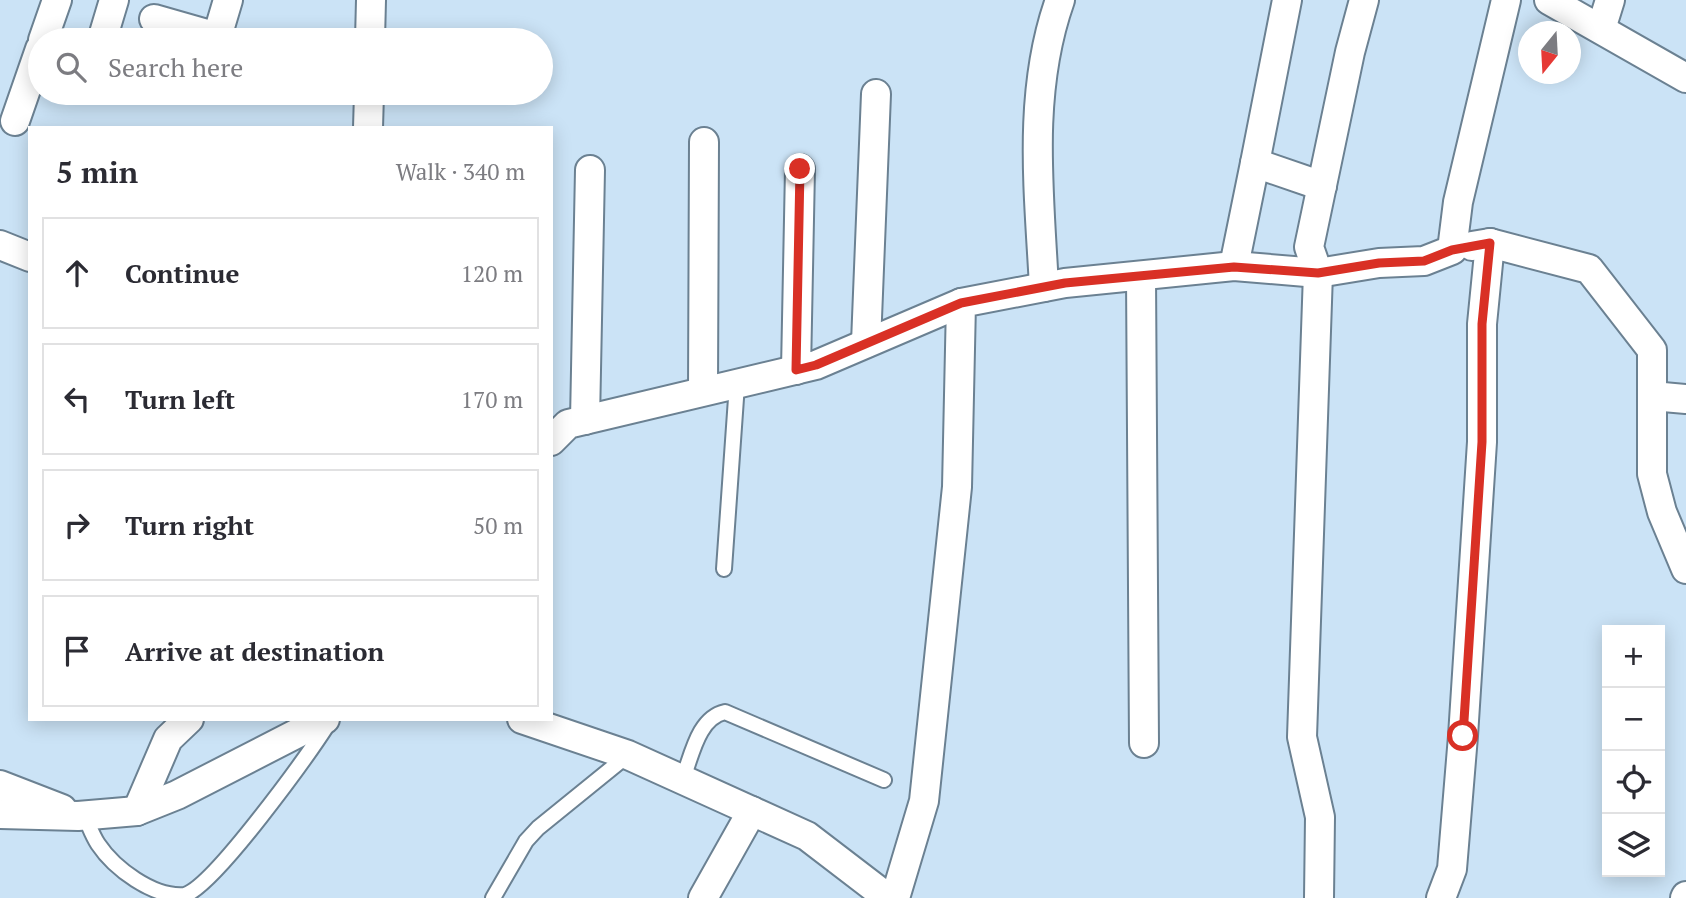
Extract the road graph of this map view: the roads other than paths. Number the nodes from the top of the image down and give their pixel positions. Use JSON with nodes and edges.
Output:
{"nodes":[{"id":1,"x":57,"y":0,"type":"edge"},
{"id":2,"x":114,"y":0,"type":"edge"},
{"id":3,"x":228,"y":0,"type":"edge"},
{"id":4,"x":371,"y":0,"type":"edge"},
{"id":5,"x":1060,"y":0,"type":"edge"},
{"id":6,"x":1287,"y":0,"type":"edge"},
{"id":7,"x":1364,"y":0,"type":"edge"},
{"id":8,"x":1506,"y":0,"type":"edge"},
{"id":9,"x":1549,"y":0,"type":"edge"},
{"id":10,"x":1610,"y":0,"type":"edge"},
{"id":11,"x":153,"y":19,"type":"dead end"},
{"id":12,"x":47,"y":28,"type":"edge"},
{"id":13,"x":106,"y":28,"type":"edge"},
{"id":14,"x":185,"y":28,"type":"edge"},
{"id":15,"x":220,"y":28,"type":"edge"},
{"id":16,"x":370,"y":28,"type":"edge"},
{"id":17,"x":1601,"y":29,"type":"junction"},
{"id":18,"x":1686,"y":78,"type":"edge"},
{"id":19,"x":28,"y":83,"type":"edge"},
{"id":20,"x":876,"y":94,"type":"dead end"},
{"id":21,"x":369,"y":105,"type":"edge"},
{"id":22,"x":15,"y":121,"type":"dead end"},
{"id":23,"x":368,"y":126,"type":"edge"},
{"id":24,"x":704,"y":142,"type":"dead end"},
{"id":25,"x":1255,"y":163,"type":"junction"},
{"id":26,"x":800,"y":169,"type":"dead end"},
{"id":27,"x":590,"y":170,"type":"dead end"},
{"id":28,"x":1322,"y":186,"type":"junction"},
{"id":29,"x":1490,"y":243,"type":"junction"},
{"id":30,"x":0,"y":245,"type":"edge"},
{"id":31,"x":1452,"y":250,"type":"junction"},
{"id":32,"x":28,"y":256,"type":"edge"},
{"id":33,"x":1234,"y":267,"type":"junction"},
{"id":34,"x":1318,"y":273,"type":"junction"},
{"id":35,"x":1142,"y":276,"type":"junction"},
{"id":36,"x":1044,"y":287,"type":"junction"},
{"id":37,"x":961,"y":303,"type":"junction"},
{"id":38,"x":866,"y":343,"type":"junction"},
{"id":39,"x":796,"y":370,"type":"junction"},
{"id":40,"x":737,"y":384,"type":"junction"},
{"id":41,"x":703,"y":391,"type":"junction"},
{"id":42,"x":1652,"y":396,"type":"junction"},
{"id":43,"x":1686,"y":399,"type":"edge"},
{"id":44,"x":585,"y":421,"type":"junction"},
{"id":45,"x":553,"y":439,"type":"edge"},
{"id":46,"x":724,"y":569,"type":"dead end"},
{"id":47,"x":1686,"y":569,"type":"edge"},
{"id":48,"x":187,"y":721,"type":"edge"},
{"id":49,"x":321,"y":721,"type":"edge"},
{"id":50,"x":330,"y":721,"type":"edge"},
{"id":51,"x":528,"y":721,"type":"edge"},
{"id":52,"x":1144,"y":743,"type":"dead end"},
{"id":53,"x":628,"y":755,"type":"junction"},
{"id":54,"x":682,"y":778,"type":"junction"},
{"id":55,"x":884,"y":780,"type":"dead end"},
{"id":56,"x":0,"y":785,"type":"edge"},
{"id":57,"x":137,"y":811,"type":"junction"},
{"id":58,"x":752,"y":811,"type":"junction"},
{"id":59,"x":0,"y":814,"type":"edge"},
{"id":60,"x":81,"y":816,"type":"junction"},
{"id":61,"x":493,"y":898,"type":"edge"},
{"id":62,"x":703,"y":898,"type":"edge"},
{"id":63,"x":888,"y":898,"type":"edge"},
{"id":64,"x":895,"y":898,"type":"edge"},
{"id":65,"x":1319,"y":898,"type":"edge"},
{"id":66,"x":1441,"y":898,"type":"edge"}],
"edges":[{"from":1,"to":12,"type":"street"},
{"from":2,"to":13,"type":"street"},
{"from":3,"to":15,"type":"street"},
{"from":4,"to":16,"type":"street"},
{"from":5,"to":36,"type":"street"},
{"from":6,"to":25,"type":"street"},
{"from":7,"to":28,"type":"street"},
{"from":8,"to":31,"type":"street"},
{"from":9,"to":17,"type":"street"},
{"from":10,"to":17,"type":"street"},
{"from":11,"to":14,"type":"street"},
{"from":17,"to":18,"type":"street"},
{"from":19,"to":22,"type":"street"},
{"from":20,"to":38,"type":"street"},
{"from":21,"to":23,"type":"street"},
{"from":24,"to":41,"type":"street"},
{"from":25,"to":28,"type":"street"},
{"from":25,"to":33,"type":"street"},
{"from":26,"to":39,"type":"street"},
{"from":27,"to":44,"type":"street"},
{"from":28,"to":34,"type":"street"},
{"from":29,"to":31,"type":"street"},
{"from":29,"to":42,"type":"street"},
{"from":29,"to":66,"type":"street"},
{"from":30,"to":32,"type":"street"},
{"from":31,"to":34,"type":"street"},
{"from":33,"to":34,"type":"street"},
{"from":33,"to":35,"type":"street"},
{"from":34,"to":65,"type":"street"},
{"from":35,"to":36,"type":"street"},
{"from":35,"to":52,"type":"street"},
{"from":36,"to":37,"type":"street"},
{"from":37,"to":38,"type":"street"},
{"from":37,"to":64,"type":"street"},
{"from":38,"to":39,"type":"street"},
{"from":39,"to":40,"type":"street"},
{"from":40,"to":41,"type":"street"},
{"from":40,"to":46,"type":"lane"},
{"from":41,"to":44,"type":"street"},
{"from":42,"to":43,"type":"street"},
{"from":42,"to":47,"type":"street"},
{"from":44,"to":45,"type":"street"},
{"from":48,"to":57,"type":"street"},
{"from":49,"to":57,"type":"street"},
{"from":50,"to":60,"type":"lane"},
{"from":51,"to":53,"type":"street"},
{"from":53,"to":54,"type":"street"},
{"from":53,"to":61,"type":"lane"},
{"from":54,"to":55,"type":"lane"},
{"from":54,"to":58,"type":"street"},
{"from":56,"to":60,"type":"street"},
{"from":57,"to":60,"type":"street"},
{"from":58,"to":62,"type":"street"},
{"from":58,"to":63,"type":"street"},
{"from":59,"to":60,"type":"street"}]}
